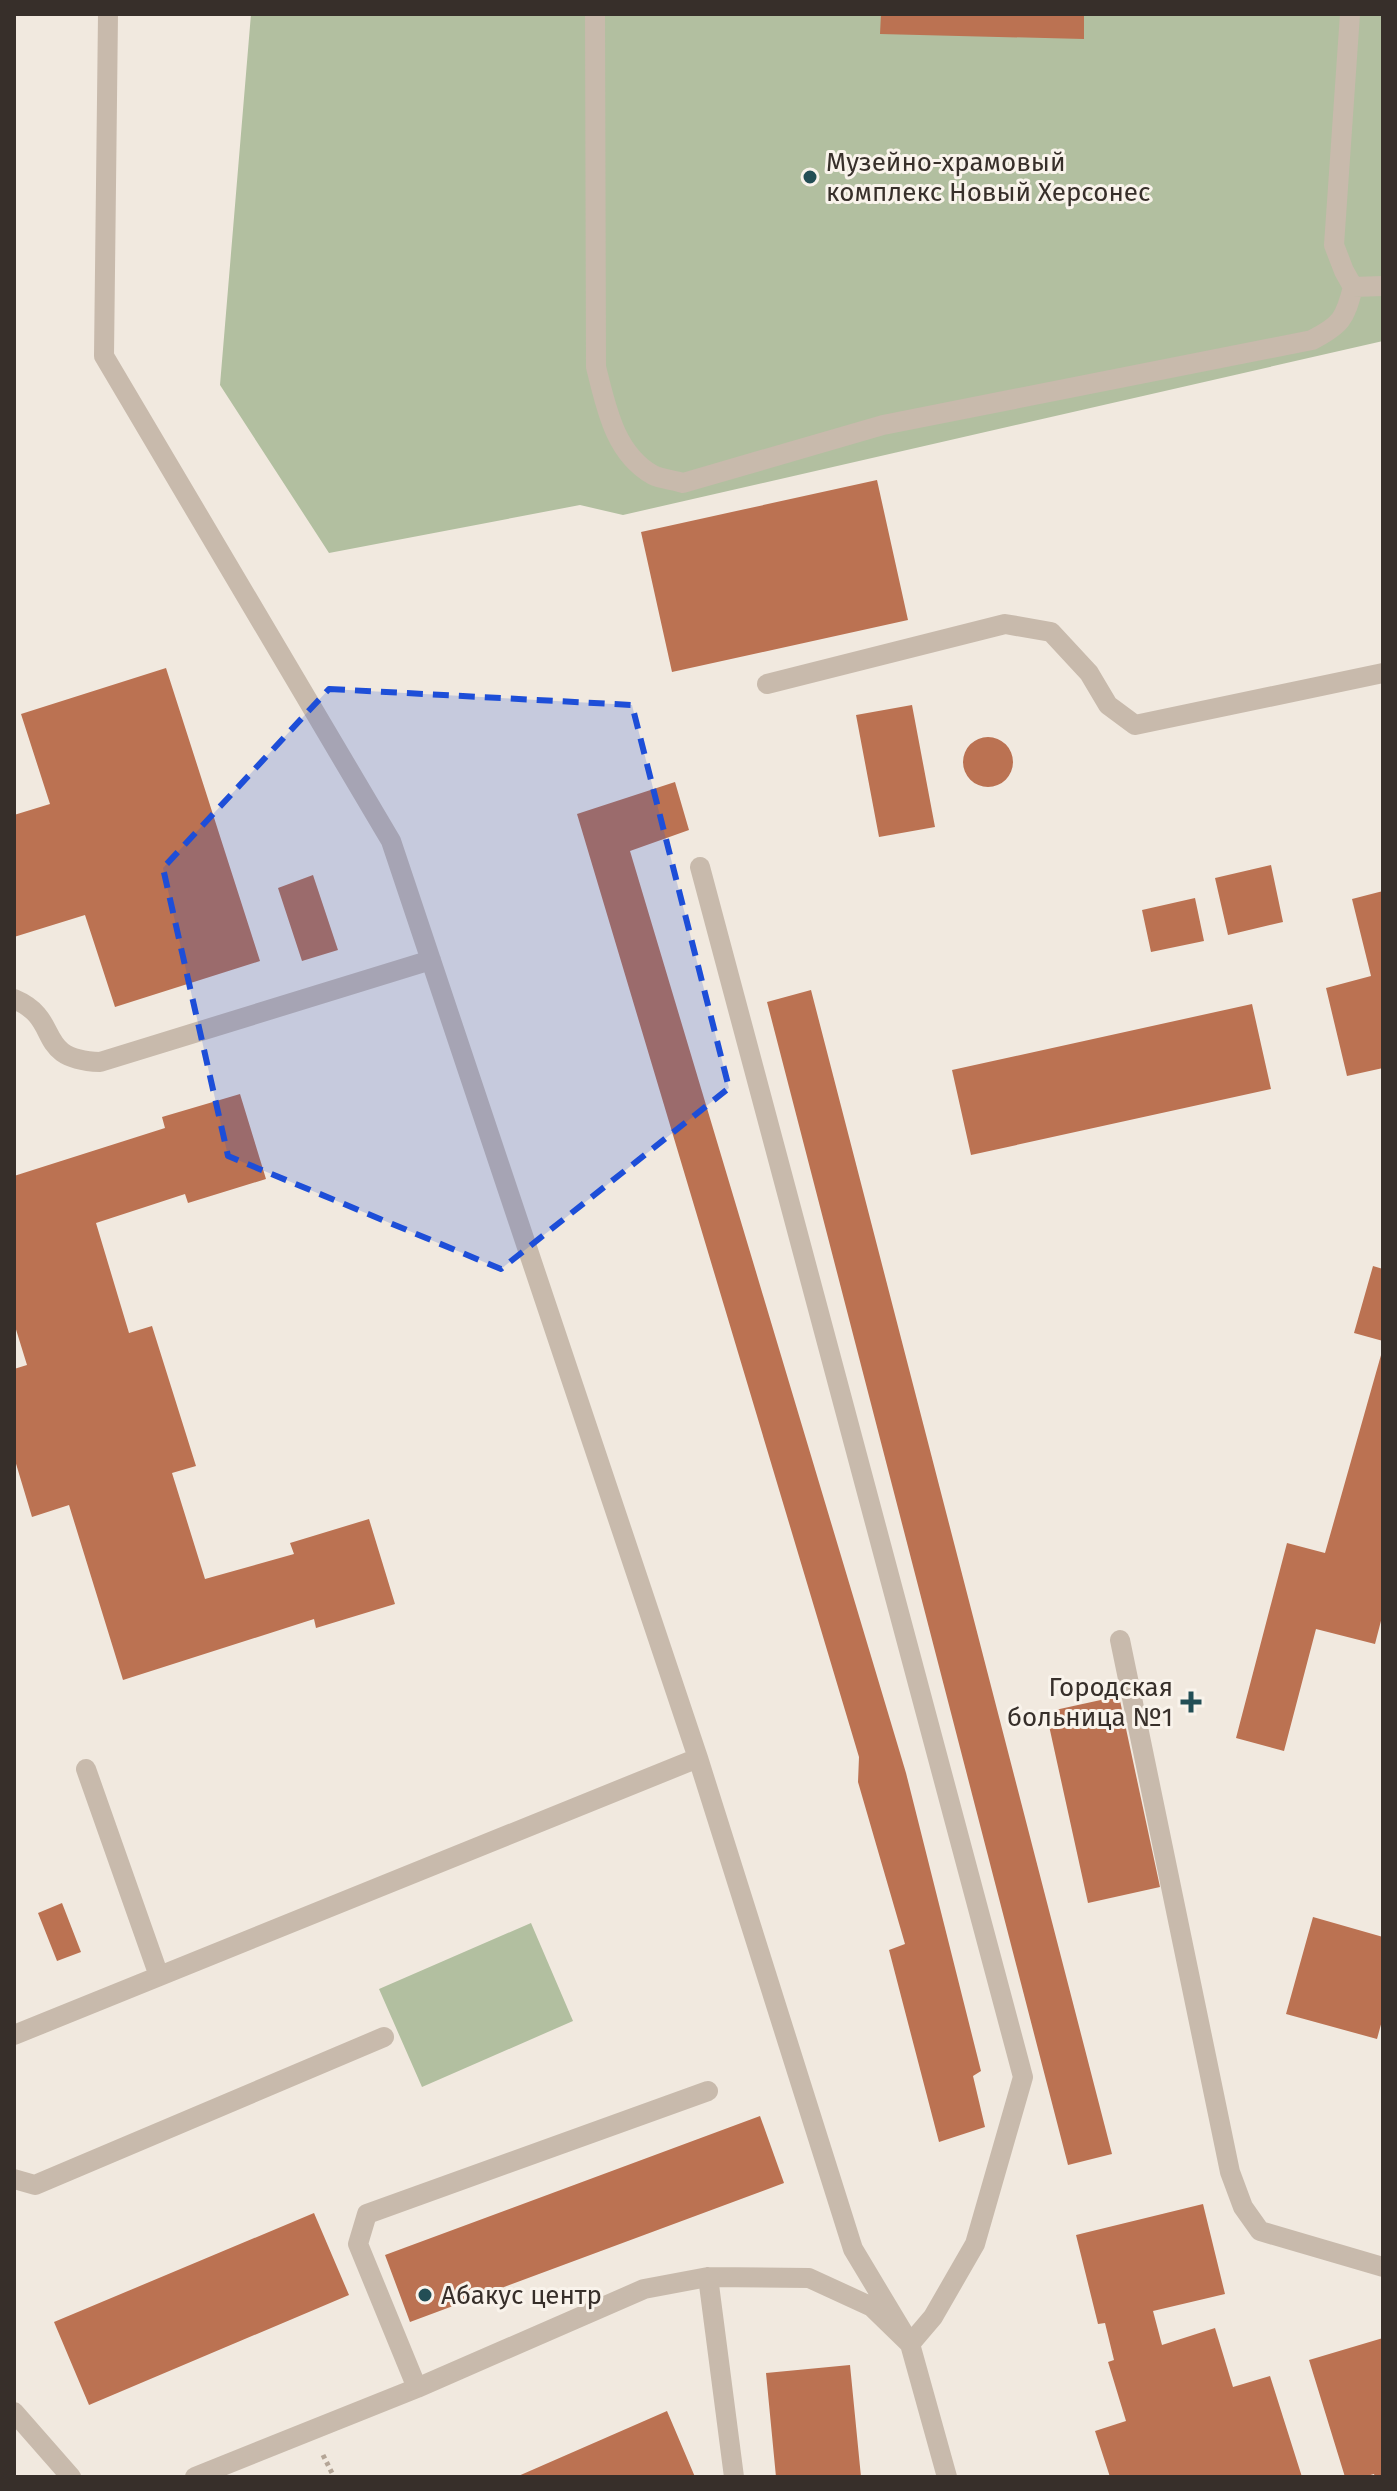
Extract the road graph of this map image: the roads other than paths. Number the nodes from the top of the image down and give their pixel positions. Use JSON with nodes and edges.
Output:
{"nodes":[{"id":1,"x":108,"y":14,"type":"edge"},
{"id":2,"x":595,"y":14,"type":"edge"},
{"id":3,"x":1350,"y":14,"type":"edge"},
{"id":4,"x":1383,"y":286,"type":"edge"},
{"id":5,"x":1353,"y":287,"type":"junction"},
{"id":6,"x":1383,"y":673,"type":"edge"},
{"id":7,"x":767,"y":684,"type":"dead end"},
{"id":8,"x":700,"y":867,"type":"dead end"},
{"id":9,"x":431,"y":960,"type":"junction"},
{"id":10,"x":14,"y":999,"type":"edge"},
{"id":11,"x":1120,"y":1640,"type":"dead end"},
{"id":12,"x":698,"y":1758,"type":"junction"},
{"id":13,"x":86,"y":1769,"type":"dead end"},
{"id":14,"x":159,"y":1976,"type":"junction"},
{"id":15,"x":14,"y":2035,"type":"edge"},
{"id":16,"x":384,"y":2037,"type":"dead end"},
{"id":17,"x":708,"y":2091,"type":"dead end"},
{"id":18,"x":14,"y":2179,"type":"edge"},
{"id":19,"x":1383,"y":2267,"type":"edge"},
{"id":20,"x":708,"y":2277,"type":"junction"},
{"id":21,"x":910,"y":2344,"type":"junction"},
{"id":22,"x":417,"y":2388,"type":"junction"},
{"id":23,"x":14,"y":2412,"type":"edge"},
{"id":24,"x":71,"y":2477,"type":"edge"},
{"id":25,"x":195,"y":2477,"type":"edge"},
{"id":26,"x":734,"y":2477,"type":"edge"},
{"id":27,"x":947,"y":2477,"type":"edge"}],
"edges":[{"from":1,"to":9,"type":"street"},
{"from":2,"to":5,"type":"street"},
{"from":3,"to":5,"type":"street"},
{"from":4,"to":5,"type":"street"},
{"from":6,"to":7,"type":"street"},
{"from":8,"to":21,"type":"street"},
{"from":9,"to":10,"type":"street"},
{"from":9,"to":12,"type":"street"},
{"from":11,"to":19,"type":"street"},
{"from":12,"to":14,"type":"street"},
{"from":12,"to":21,"type":"street"},
{"from":13,"to":14,"type":"street"},
{"from":14,"to":15,"type":"street"},
{"from":16,"to":18,"type":"street"},
{"from":17,"to":22,"type":"street"},
{"from":20,"to":21,"type":"street"},
{"from":20,"to":22,"type":"street"},
{"from":20,"to":26,"type":"street"},
{"from":21,"to":27,"type":"street"},
{"from":22,"to":25,"type":"street"},
{"from":23,"to":24,"type":"street"}]}
